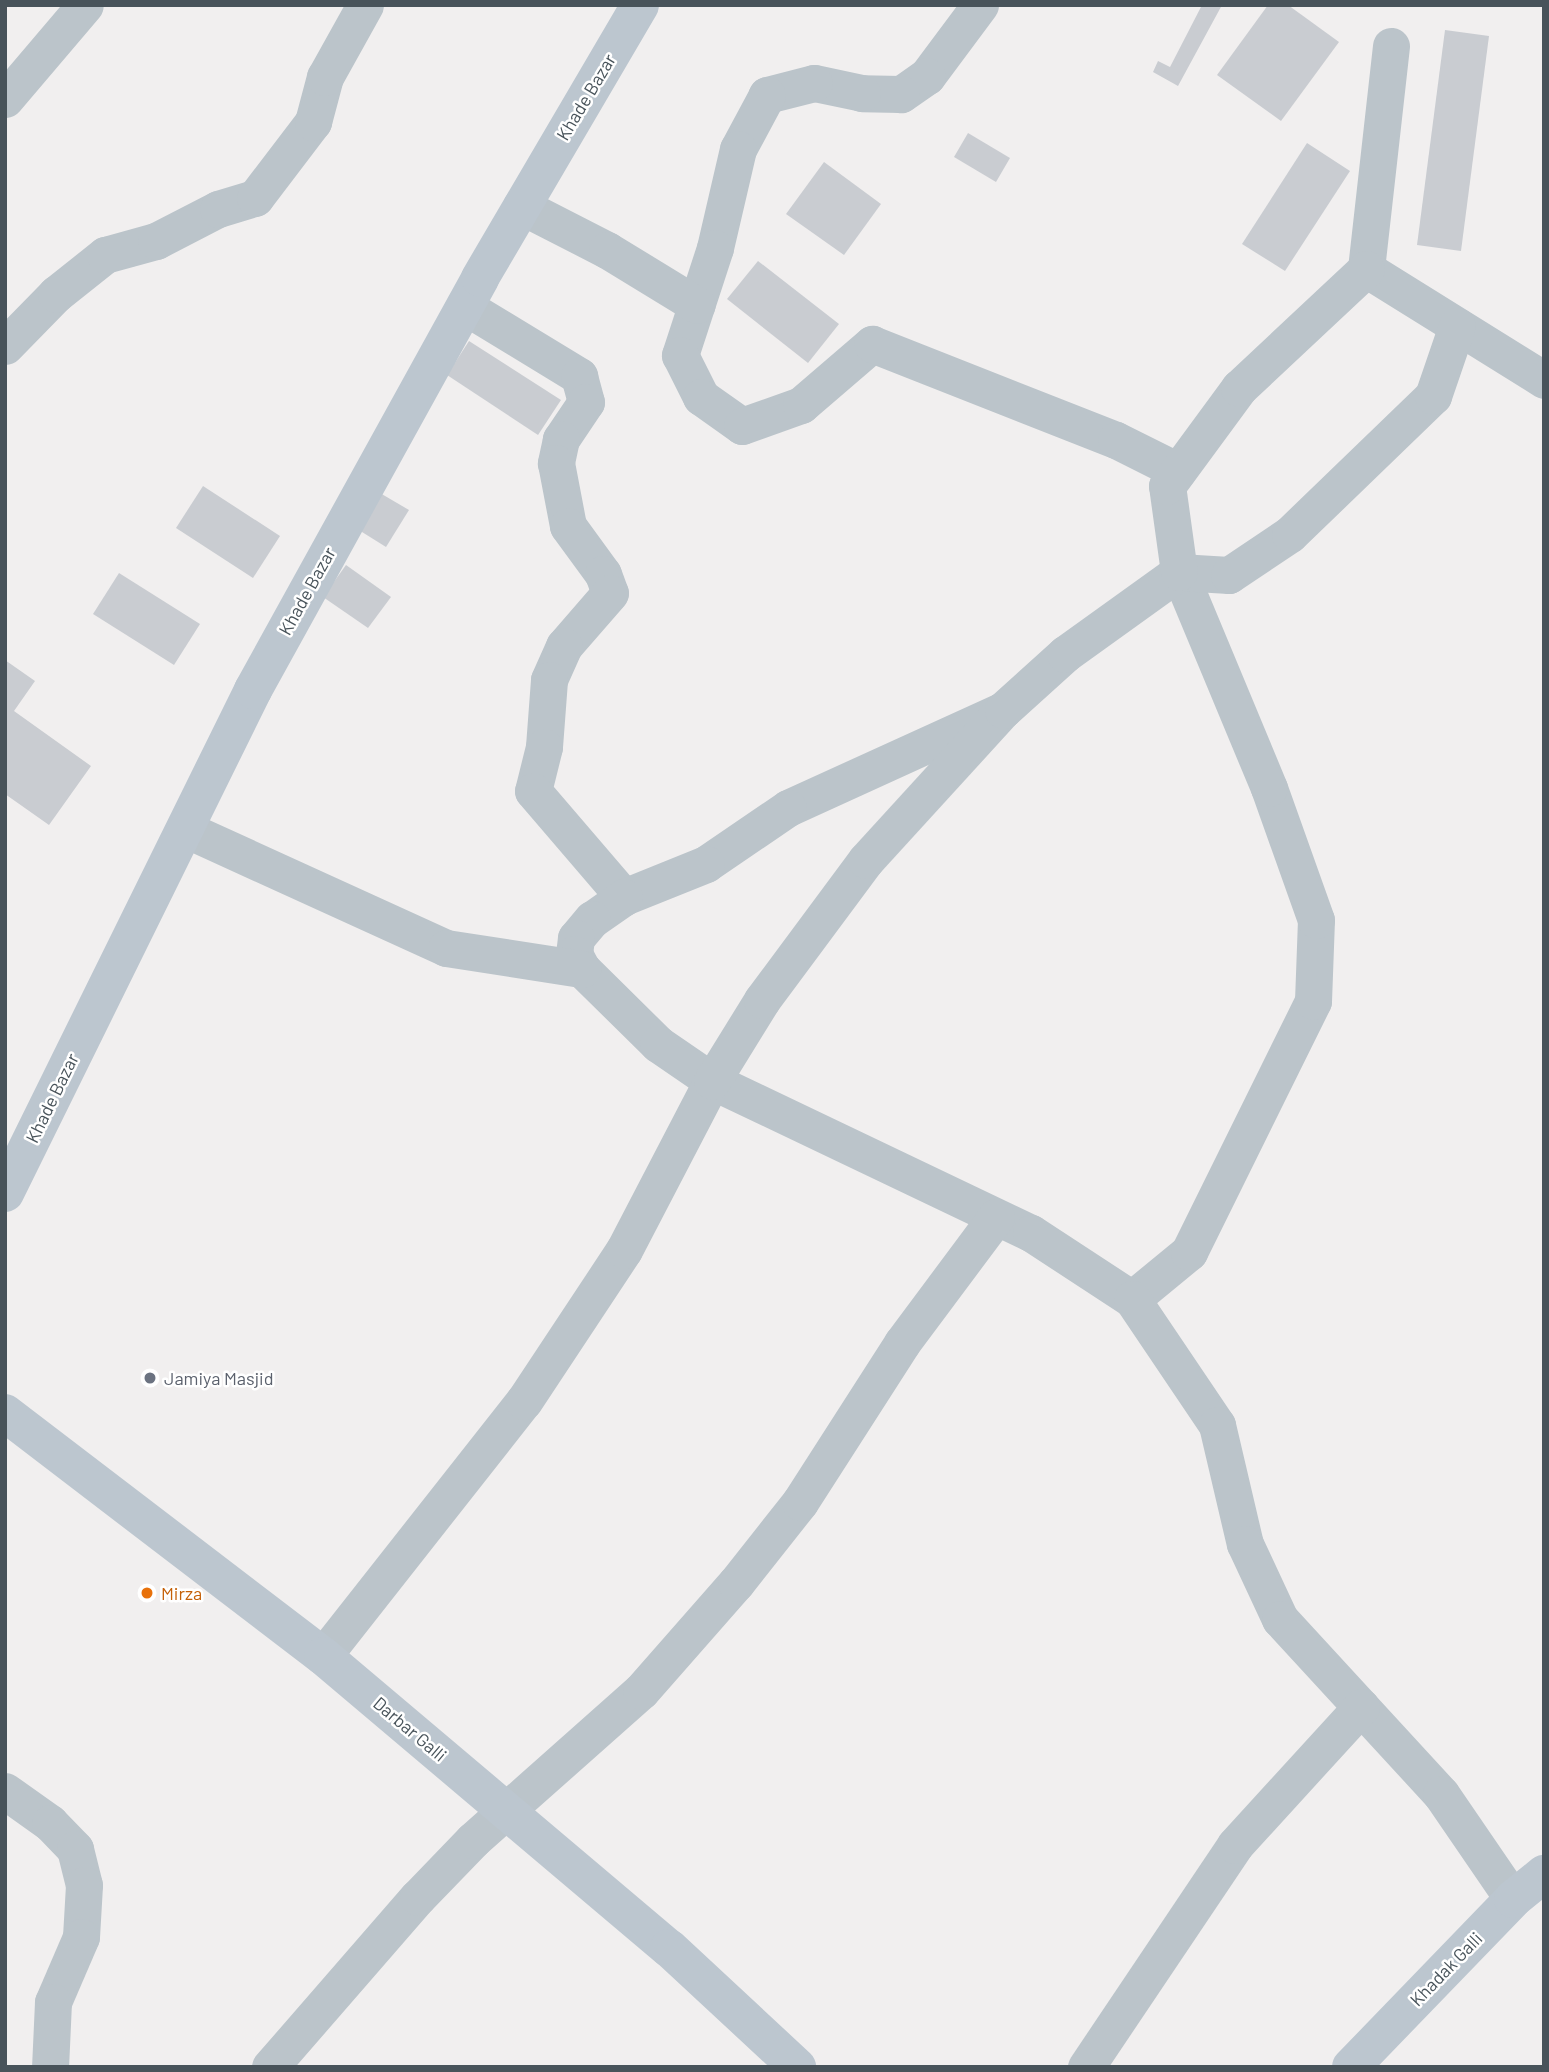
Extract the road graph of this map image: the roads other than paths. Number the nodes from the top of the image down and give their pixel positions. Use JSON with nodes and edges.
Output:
{"nodes":[{"id":1,"x":85,"y":5,"type":"edge"},
{"id":2,"x":365,"y":5,"type":"edge"},
{"id":3,"x":640,"y":5,"type":"edge"},
{"id":4,"x":979,"y":5,"type":"edge"},
{"id":5,"x":1391,"y":46,"type":"dead end"},
{"id":6,"x":5,"y":99,"type":"edge"},
{"id":7,"x":521,"y":206,"type":"junction"},
{"id":8,"x":1366,"y":269,"type":"junction"},
{"id":9,"x":697,"y":305,"type":"junction"},
{"id":10,"x":464,"y":306,"type":"junction"},
{"id":11,"x":1457,"y":326,"type":"junction"},
{"id":12,"x":5,"y":346,"type":"edge"},
{"id":13,"x":1544,"y":380,"type":"edge"},
{"id":14,"x":1178,"y":471,"type":"junction"},
{"id":15,"x":1179,"y":572,"type":"junction"},
{"id":16,"x":1003,"y":710,"type":"junction"},
{"id":17,"x":185,"y":830,"type":"junction"},
{"id":18,"x":624,"y":897,"type":"junction"},
{"id":19,"x":582,"y":969,"type":"junction"},
{"id":20,"x":712,"y":1081,"type":"junction"},
{"id":21,"x":5,"y":1193,"type":"edge"},
{"id":22,"x":996,"y":1217,"type":"junction"},
{"id":23,"x":1132,"y":1299,"type":"junction"},
{"id":24,"x":5,"y":1413,"type":"edge"},
{"id":25,"x":324,"y":1656,"type":"junction"},
{"id":26,"x":1361,"y":1707,"type":"junction"},
{"id":27,"x":5,"y":1791,"type":"edge"},
{"id":28,"x":508,"y":1810,"type":"junction"},
{"id":29,"x":1544,"y":1874,"type":"edge"},
{"id":30,"x":1513,"y":1899,"type":"junction"},
{"id":31,"x":50,"y":2067,"type":"edge"},
{"id":32,"x":270,"y":2067,"type":"edge"},
{"id":33,"x":797,"y":2067,"type":"edge"},
{"id":34,"x":1086,"y":2067,"type":"edge"},
{"id":35,"x":1351,"y":2067,"type":"edge"}],
"edges":[{"from":1,"to":6,"type":"street"},
{"from":2,"to":12,"type":"street"},
{"from":3,"to":7,"type":"main road","name":"Khade Bazar"},
{"from":4,"to":9,"type":"street"},
{"from":5,"to":8,"type":"street"},
{"from":7,"to":9,"type":"street"},
{"from":7,"to":10,"type":"main road","name":"Khade Bazar"},
{"from":8,"to":11,"type":"street"},
{"from":8,"to":14,"type":"street"},
{"from":9,"to":14,"type":"street"},
{"from":10,"to":17,"type":"main road","name":"Khade Bazar"},
{"from":10,"to":18,"type":"street"},
{"from":11,"to":13,"type":"street"},
{"from":11,"to":15,"type":"street"},
{"from":14,"to":15,"type":"street"},
{"from":15,"to":16,"type":"street"},
{"from":15,"to":23,"type":"street"},
{"from":16,"to":18,"type":"street"},
{"from":16,"to":20,"type":"street"},
{"from":17,"to":19,"type":"street"},
{"from":17,"to":21,"type":"main road","name":"Khade Bazar"},
{"from":18,"to":19,"type":"street"},
{"from":19,"to":20,"type":"street"},
{"from":20,"to":22,"type":"street"},
{"from":20,"to":25,"type":"street"},
{"from":22,"to":23,"type":"street"},
{"from":22,"to":28,"type":"street"},
{"from":23,"to":26,"type":"street"},
{"from":24,"to":25,"type":"main road","name":"Darbar Galli"},
{"from":25,"to":28,"type":"main road","name":"Darbar Galli"},
{"from":26,"to":30,"type":"street"},
{"from":26,"to":34,"type":"street"},
{"from":27,"to":31,"type":"street"},
{"from":28,"to":32,"type":"street"},
{"from":28,"to":33,"type":"main road","name":"Darbar Galli"},
{"from":29,"to":30,"type":"main road","name":"Khadak Galli"},
{"from":30,"to":35,"type":"main road","name":"Khadak Galli"}]}
